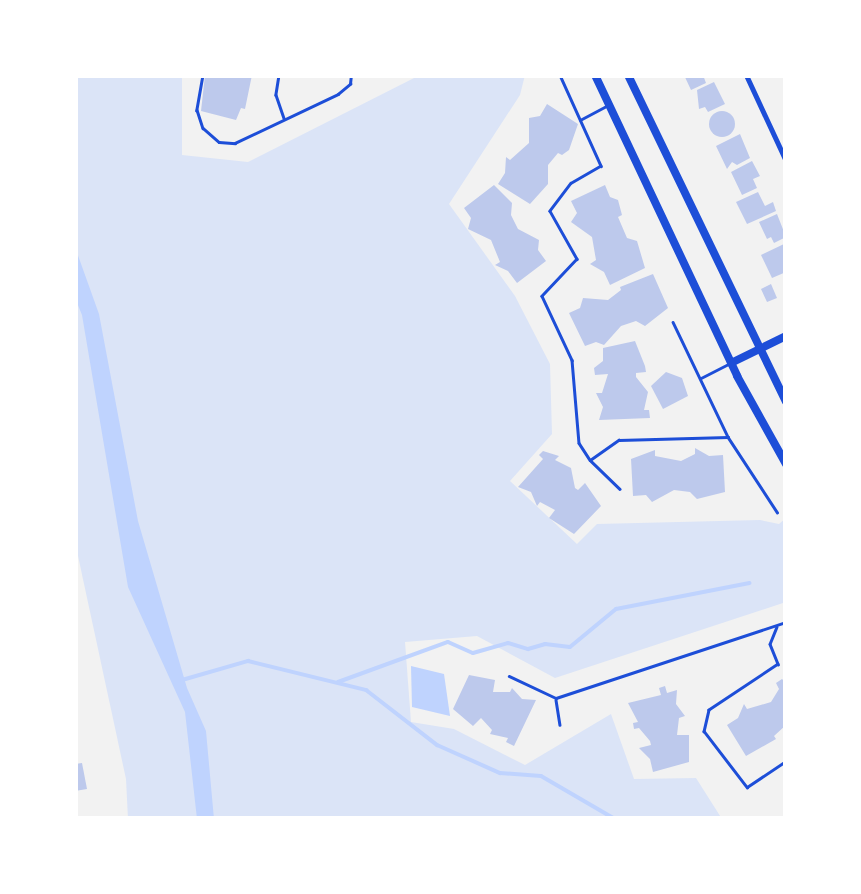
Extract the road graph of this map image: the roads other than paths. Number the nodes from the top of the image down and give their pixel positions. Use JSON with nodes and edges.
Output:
{"nodes":[{"id":1,"x":203,"y":75,"type":"edge"},
{"id":2,"x":279,"y":75,"type":"edge"},
{"id":3,"x":351,"y":75,"type":"edge"},
{"id":4,"x":560,"y":75,"type":"edge"},
{"id":5,"x":596,"y":75,"type":"edge"},
{"id":6,"x":628,"y":75,"type":"edge"},
{"id":7,"x":746,"y":75,"type":"edge"},
{"id":8,"x":609,"y":104,"type":"junction"},
{"id":9,"x":285,"y":120,"type":"junction"},
{"id":10,"x":580,"y":120,"type":"junction"},
{"id":11,"x":786,"y":161,"type":"edge"},
{"id":12,"x":672,"y":322,"type":"dead end"},
{"id":13,"x":786,"y":336,"type":"edge"},
{"id":14,"x":760,"y":349,"type":"junction"},
{"id":15,"x":731,"y":363,"type":"junction"},
{"id":16,"x":700,"y":378,"type":"junction"},
{"id":17,"x":786,"y":402,"type":"edge"},
{"id":18,"x":728,"y":437,"type":"junction"},
{"id":19,"x":590,"y":460,"type":"junction"},
{"id":20,"x":786,"y":464,"type":"edge"},
{"id":21,"x":620,"y":488,"type":"dead end"},
{"id":22,"x":778,"y":512,"type":"dead end"},
{"id":23,"x":786,"y":622,"type":"edge"},
{"id":24,"x":780,"y":624,"type":"junction"},
{"id":25,"x":509,"y":676,"type":"dead end"},
{"id":26,"x":556,"y":698,"type":"junction"},
{"id":27,"x":560,"y":726,"type":"dead end"},
{"id":28,"x":786,"y":761,"type":"edge"}],
"edges":[{"from":1,"to":9,"type":"lane"},
{"from":2,"to":9,"type":"lane"},
{"from":3,"to":9,"type":"lane"},
{"from":4,"to":10,"type":"lane"},
{"from":5,"to":8,"type":"main road"},
{"from":6,"to":14,"type":"main road"},
{"from":7,"to":11,"type":"street"},
{"from":8,"to":10,"type":"lane"},
{"from":8,"to":15,"type":"main road"},
{"from":10,"to":19,"type":"lane"},
{"from":12,"to":16,"type":"lane"},
{"from":13,"to":14,"type":"main road"},
{"from":14,"to":15,"type":"main road"},
{"from":14,"to":17,"type":"main road"},
{"from":15,"to":16,"type":"lane"},
{"from":15,"to":20,"type":"main road"},
{"from":16,"to":18,"type":"lane"},
{"from":18,"to":19,"type":"lane"},
{"from":18,"to":22,"type":"lane"},
{"from":19,"to":21,"type":"lane"},
{"from":23,"to":24,"type":"lane"},
{"from":24,"to":26,"type":"lane"},
{"from":24,"to":28,"type":"lane"},
{"from":25,"to":26,"type":"lane"},
{"from":26,"to":27,"type":"lane"}]}
